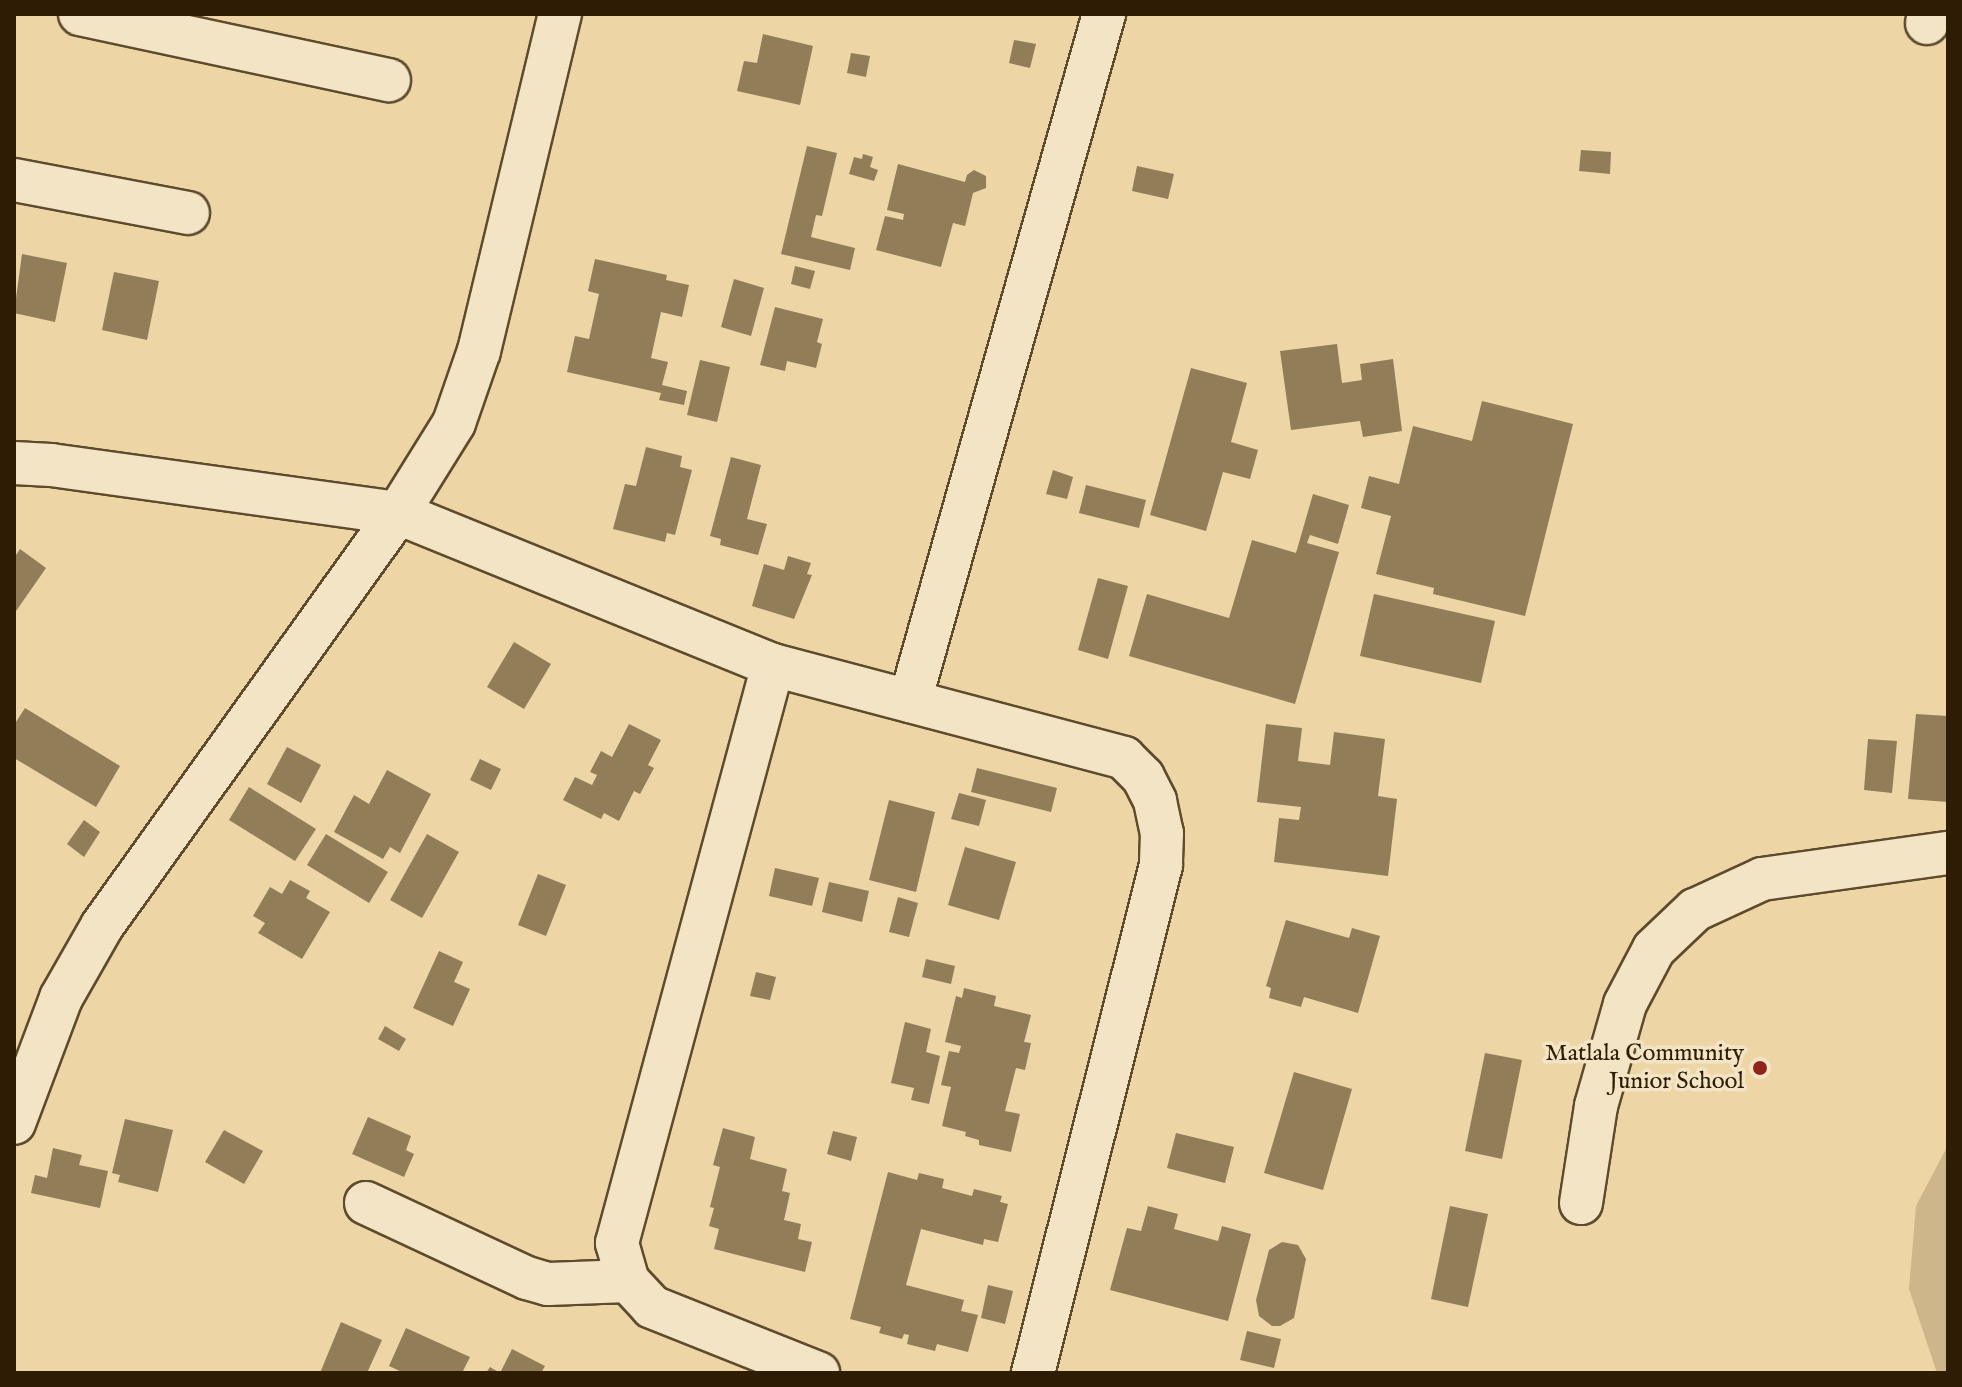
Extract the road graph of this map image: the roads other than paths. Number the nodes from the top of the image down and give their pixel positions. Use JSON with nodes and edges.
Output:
{"nodes":[{"id":1,"x":80,"y":14,"type":"edge"},
{"id":2,"x":560,"y":14,"type":"edge"},
{"id":3,"x":1104,"y":14,"type":"edge"},
{"id":4,"x":389,"y":80,"type":"dead end"},
{"id":5,"x":14,"y":180,"type":"edge"},
{"id":6,"x":188,"y":213,"type":"dead end"},
{"id":7,"x":14,"y":463,"type":"edge"},
{"id":8,"x":398,"y":513,"type":"junction"},
{"id":9,"x":773,"y":665,"type":"junction"},
{"id":10,"x":910,"y":701,"type":"junction"},
{"id":11,"x":1948,"y":853,"type":"edge"},
{"id":12,"x":14,"y":1123,"type":"edge"},
{"id":13,"x":366,"y":1203,"type":"dead end"},
{"id":14,"x":1581,"y":1203,"type":"dead end"},
{"id":15,"x":628,"y":1281,"type":"junction"},
{"id":16,"x":755,"y":1361,"type":"edge"},
{"id":17,"x":818,"y":1373,"type":"edge"},
{"id":18,"x":1033,"y":1373,"type":"edge"}],
"edges":[{"from":1,"to":4,"type":"street"},
{"from":2,"to":8,"type":"street"},
{"from":3,"to":10,"type":"street"},
{"from":5,"to":6,"type":"street"},
{"from":7,"to":8,"type":"street"},
{"from":8,"to":9,"type":"street"},
{"from":8,"to":12,"type":"street"},
{"from":9,"to":10,"type":"street"},
{"from":9,"to":15,"type":"street"},
{"from":10,"to":18,"type":"street"},
{"from":11,"to":14,"type":"street"},
{"from":13,"to":15,"type":"street"},
{"from":15,"to":16,"type":"street"},
{"from":16,"to":17,"type":"street"}]}
